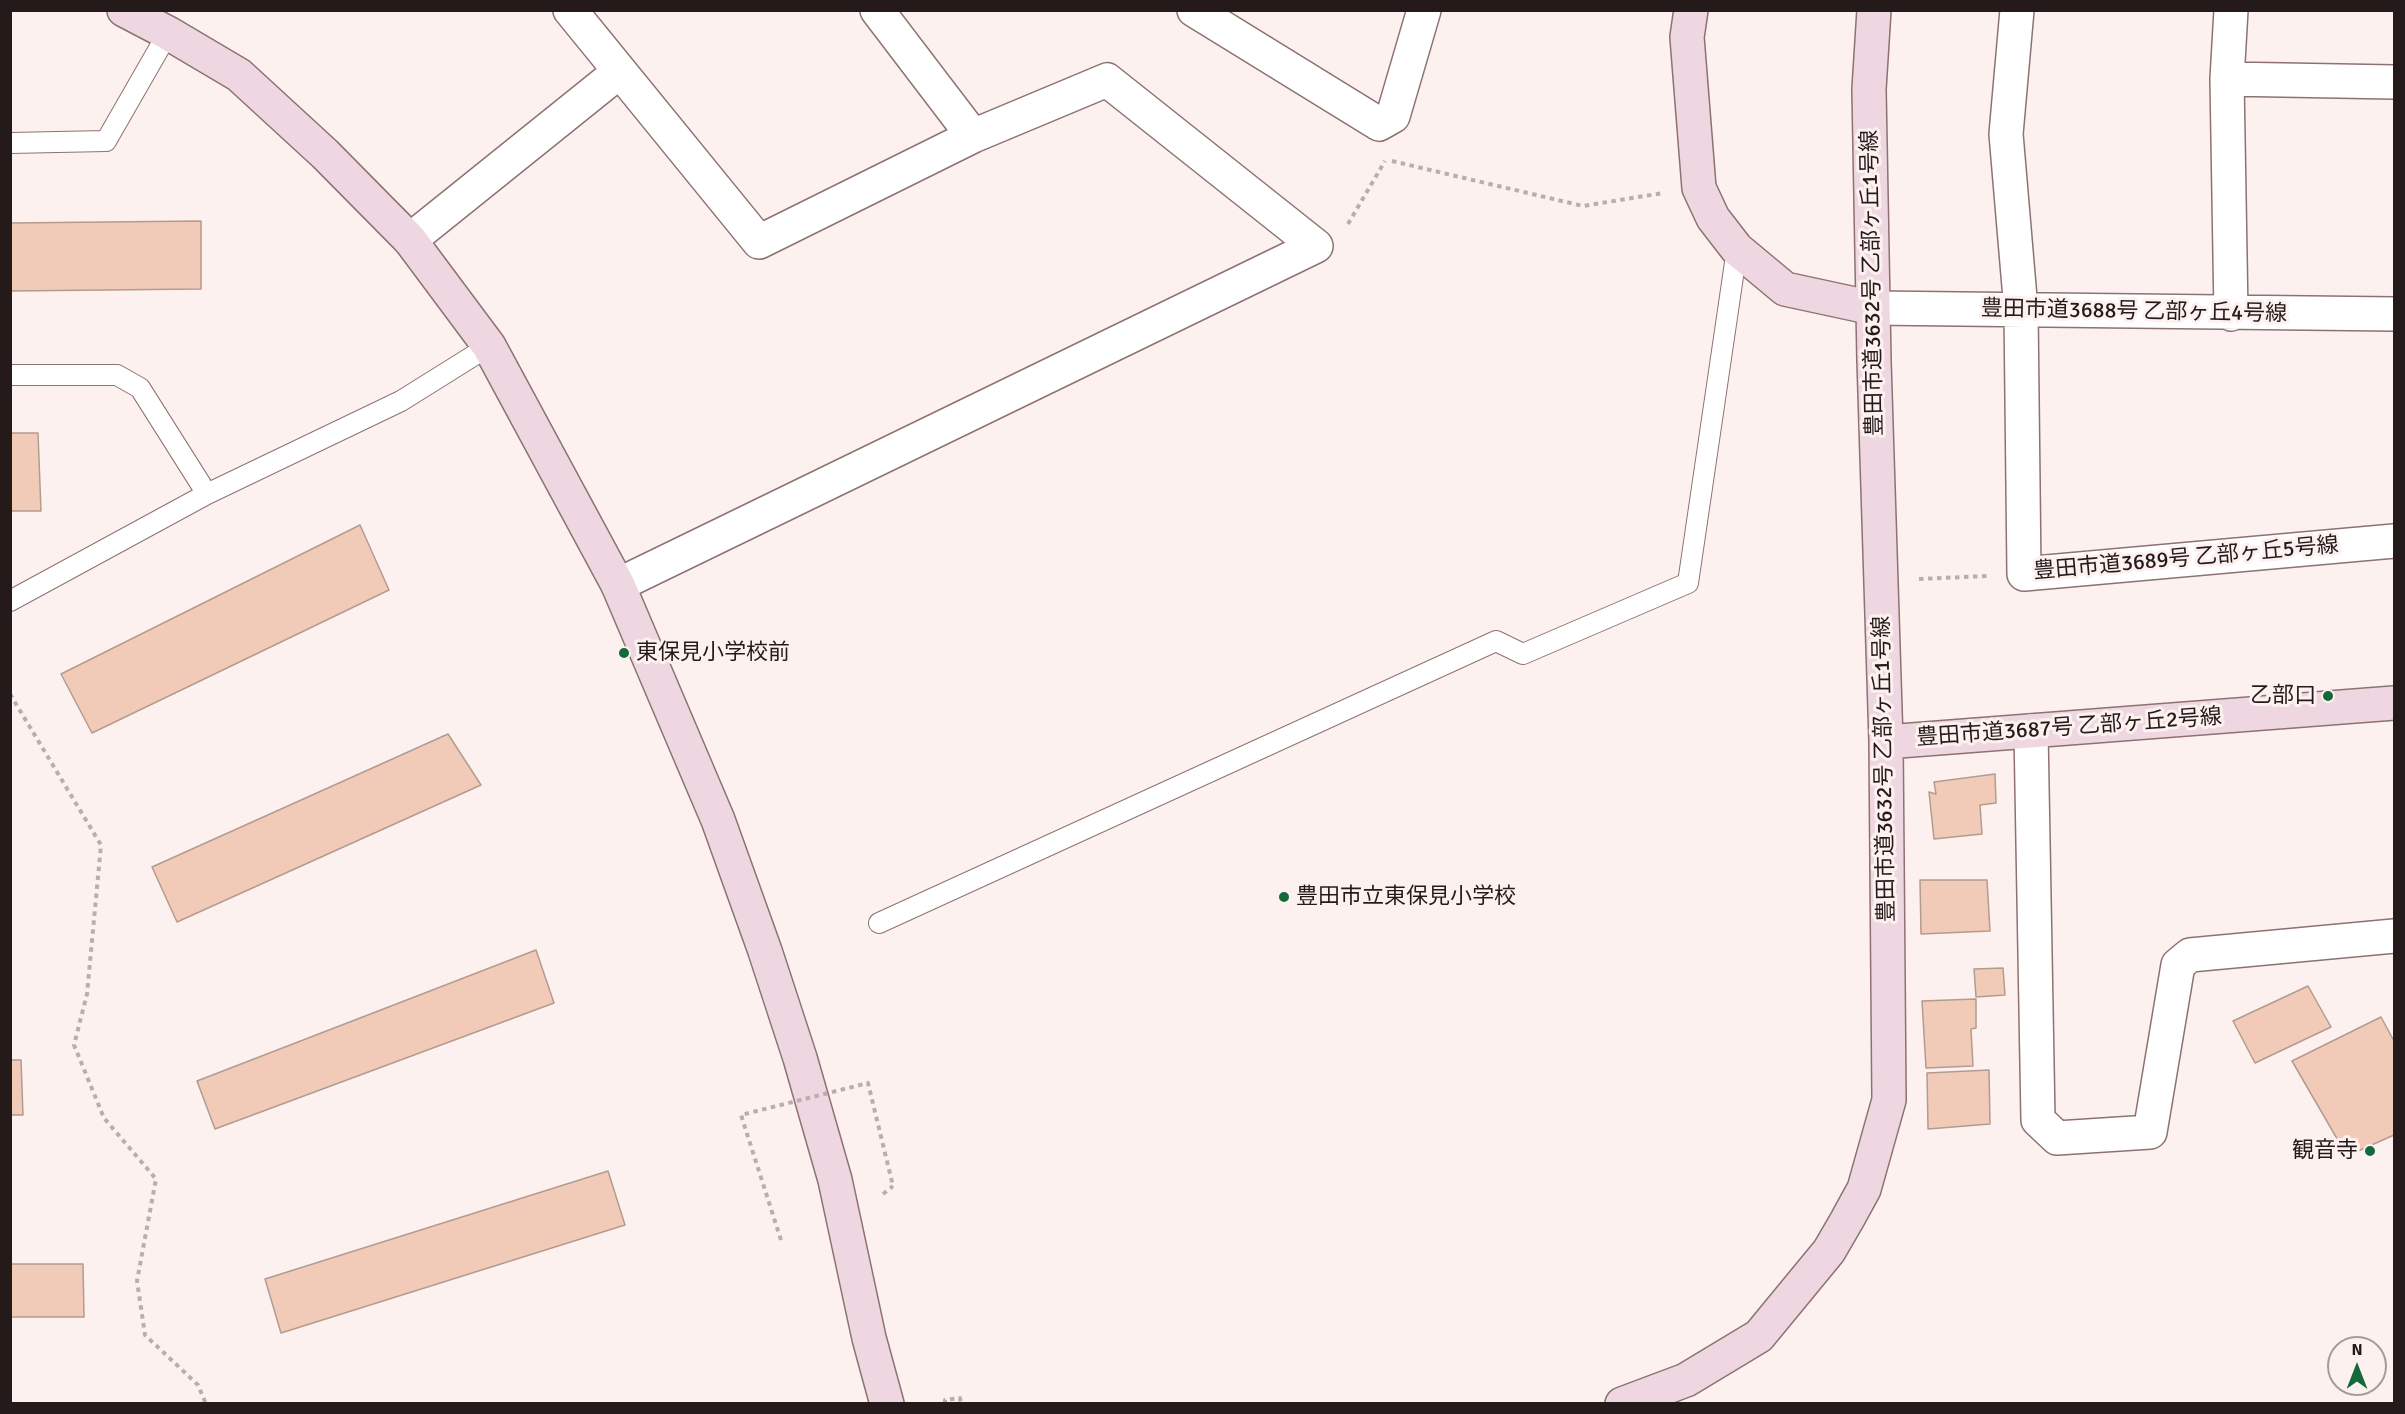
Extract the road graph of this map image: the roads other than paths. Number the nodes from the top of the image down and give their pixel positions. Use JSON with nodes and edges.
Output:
{"nodes":[{"id":1,"x":124,"y":10,"type":"edge"},
{"id":2,"x":570,"y":10,"type":"edge"},
{"id":3,"x":877,"y":10,"type":"edge"},
{"id":4,"x":1424,"y":10,"type":"edge"},
{"id":5,"x":1691,"y":10,"type":"edge"},
{"id":6,"x":1874,"y":10,"type":"edge"},
{"id":7,"x":2017,"y":10,"type":"edge"},
{"id":8,"x":2231,"y":10,"type":"edge"},
{"id":9,"x":1203,"y":14,"type":"edge"},
{"id":10,"x":168,"y":33,"type":"junction"},
{"id":11,"x":619,"y":72,"type":"junction"},
{"id":12,"x":2227,"y":79,"type":"junction"},
{"id":13,"x":2394,"y":82,"type":"edge"},
{"id":14,"x":973,"y":136,"type":"junction"},
{"id":15,"x":10,"y":143,"type":"edge"},
{"id":16,"x":410,"y":240,"type":"junction"},
{"id":17,"x":1737,"y":249,"type":"junction"},
{"id":18,"x":1873,"y":308,"type":"junction"},
{"id":19,"x":2021,"y":310,"type":"junction"},
{"id":20,"x":2231,"y":314,"type":"junction"},
{"id":21,"x":2394,"y":314,"type":"edge"},
{"id":22,"x":489,"y":346,"type":"junction"},
{"id":23,"x":10,"y":375,"type":"edge"},
{"id":24,"x":207,"y":494,"type":"junction"},
{"id":25,"x":2394,"y":541,"type":"edge"},
{"id":26,"x":618,"y":585,"type":"junction"},
{"id":27,"x":10,"y":602,"type":"edge"},
{"id":28,"x":2394,"y":703,"type":"edge"},
{"id":29,"x":2031,"y":731,"type":"junction"},
{"id":30,"x":1886,"y":742,"type":"junction"},
{"id":31,"x":879,"y":923,"type":"dead end"},
{"id":32,"x":2394,"y":936,"type":"edge"},
{"id":33,"x":887,"y":1404,"type":"edge"},
{"id":34,"x":1622,"y":1404,"type":"edge"}],
"edges":[{"from":1,"to":10,"type":"street"},
{"from":2,"to":11,"type":"street"},
{"from":3,"to":14,"type":"street"},
{"from":4,"to":9,"type":"street"},
{"from":5,"to":17,"type":"street"},
{"from":6,"to":18,"type":"street","name":"豊田市道3632号 乙部ヶ丘1号線"},
{"from":7,"to":19,"type":"street","name":"豊田市道3689号 乙部ヶ丘5号線"},
{"from":8,"to":12,"type":"street"},
{"from":10,"to":15,"type":"lane"},
{"from":10,"to":16,"type":"street"},
{"from":11,"to":14,"type":"street"},
{"from":11,"to":16,"type":"street"},
{"from":12,"to":13,"type":"street"},
{"from":12,"to":20,"type":"street"},
{"from":14,"to":26,"type":"street"},
{"from":16,"to":22,"type":"street"},
{"from":17,"to":18,"type":"street"},
{"from":17,"to":31,"type":"lane"},
{"from":18,"to":19,"type":"street","name":"豊田市道3688号 乙部ヶ丘4号線"},
{"from":18,"to":30,"type":"street","name":"豊田市道3632号 乙部ヶ丘1号線"},
{"from":19,"to":20,"type":"street","name":"豊田市道3688号 乙部ヶ丘4号線"},
{"from":19,"to":25,"type":"street","name":"豊田市道3689号 乙部ヶ丘5号線"},
{"from":20,"to":21,"type":"street","name":"豊田市道3688号 乙部ヶ丘4号線"},
{"from":22,"to":24,"type":"lane"},
{"from":22,"to":26,"type":"street"},
{"from":23,"to":24,"type":"lane"},
{"from":24,"to":27,"type":"lane"},
{"from":26,"to":33,"type":"street"},
{"from":28,"to":29,"type":"street","name":"豊田市道3687号 乙部ヶ丘2号線"},
{"from":29,"to":30,"type":"street","name":"豊田市道3687号 乙部ヶ丘2号線"},
{"from":29,"to":32,"type":"street"},
{"from":30,"to":34,"type":"street","name":"豊田市道3632号 乙部ヶ丘1号線"}]}
